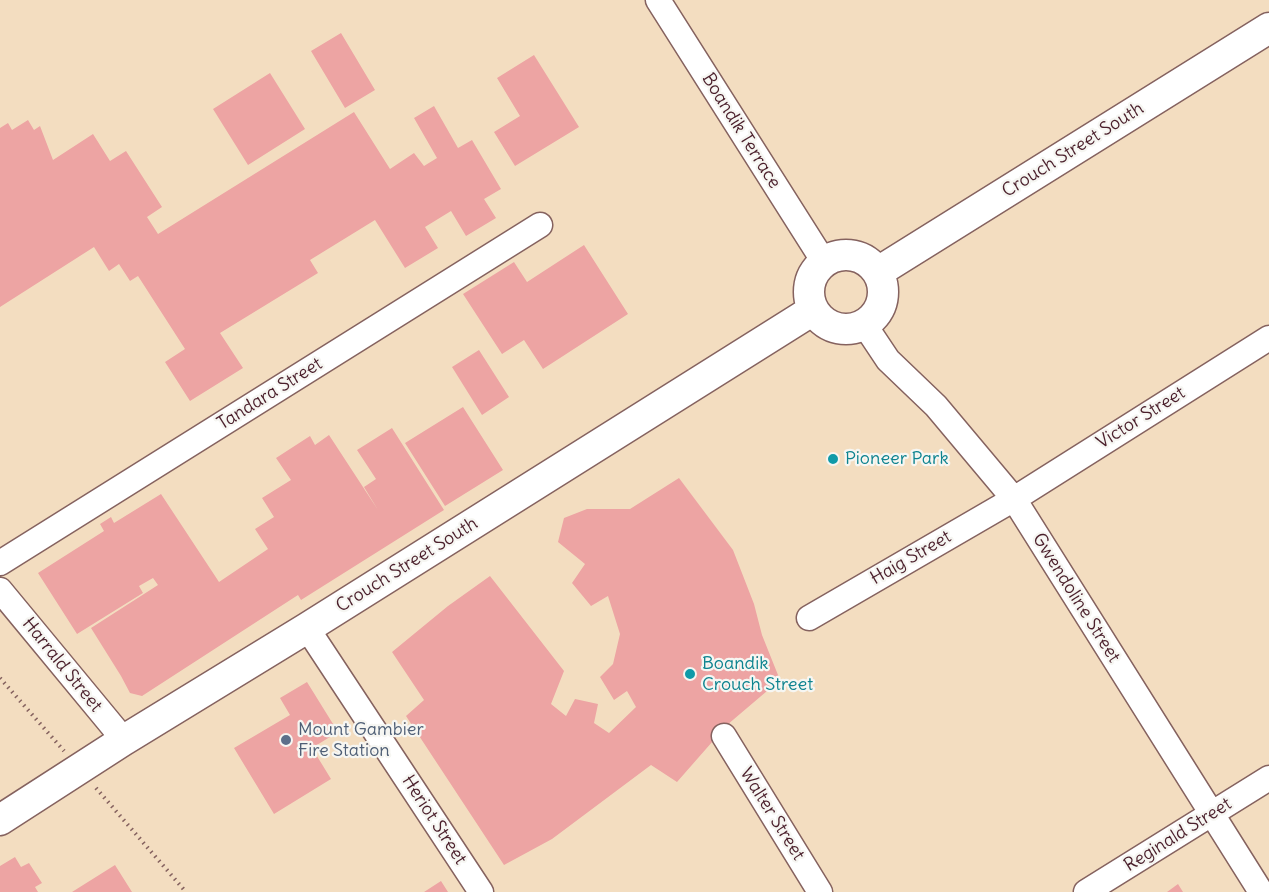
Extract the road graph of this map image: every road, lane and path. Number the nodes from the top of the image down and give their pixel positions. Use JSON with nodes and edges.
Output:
{"nodes":[{"id":1,"x":658,"y":0,"type":"edge"},
{"id":2,"x":1269,"y":28,"type":"edge"},
{"id":3,"x":540,"y":225,"type":"dead end"},
{"id":4,"x":824,"y":262,"type":"junction"},
{"id":5,"x":878,"y":272,"type":"junction"},
{"id":6,"x":813,"y":310,"type":"junction"},
{"id":7,"x":864,"y":324,"type":"junction"},
{"id":8,"x":1269,"y":338,"type":"edge"},
{"id":9,"x":1014,"y":499,"type":"junction"},
{"id":10,"x":0,"y":563,"type":"edge"},
{"id":11,"x":0,"y":590,"type":"edge"},
{"id":12,"x":809,"y":618,"type":"dead end"},
{"id":13,"x":307,"y":628,"type":"junction"},
{"id":14,"x":724,"y":736,"type":"dead end"},
{"id":15,"x":124,"y":740,"type":"junction"},
{"id":16,"x":1269,"y":778,"type":"edge"},
{"id":17,"x":1211,"y":813,"type":"junction"},
{"id":18,"x":0,"y":820,"type":"edge"},
{"id":19,"x":481,"y":892,"type":"edge"},
{"id":20,"x":820,"y":892,"type":"edge"},
{"id":21,"x":1086,"y":892,"type":"edge"},
{"id":22,"x":1261,"y":892,"type":"edge"}],
"edges":[{"from":1,"to":4,"type":"street","name":"Boandik Terrace"},
{"from":2,"to":5,"type":"street","name":"Crouch Street South"},
{"from":3,"to":10,"type":"street","name":"Tandara Street"},
{"from":4,"to":5,"type":"street"},
{"from":4,"to":6,"type":"street"},
{"from":5,"to":7,"type":"street"},
{"from":6,"to":7,"type":"street"},
{"from":6,"to":13,"type":"street","name":"Crouch Street South"},
{"from":7,"to":9,"type":"street","name":"Gwendoline Street"},
{"from":8,"to":9,"type":"street","name":"Victor Street"},
{"from":9,"to":12,"type":"street","name":"Haig Street"},
{"from":9,"to":17,"type":"street","name":"Gwendoline Street"},
{"from":11,"to":15,"type":"street","name":"Harrald Street"},
{"from":13,"to":15,"type":"street","name":"Crouch Street South"},
{"from":13,"to":19,"type":"street","name":"Heriot Street"},
{"from":14,"to":20,"type":"street","name":"Walter Street"},
{"from":15,"to":18,"type":"street","name":"Crouch Street South"},
{"from":16,"to":17,"type":"street","name":"Reginald Street"},
{"from":17,"to":21,"type":"street","name":"Reginald Street"},
{"from":17,"to":22,"type":"street","name":"Gwendoline Street"}]}
